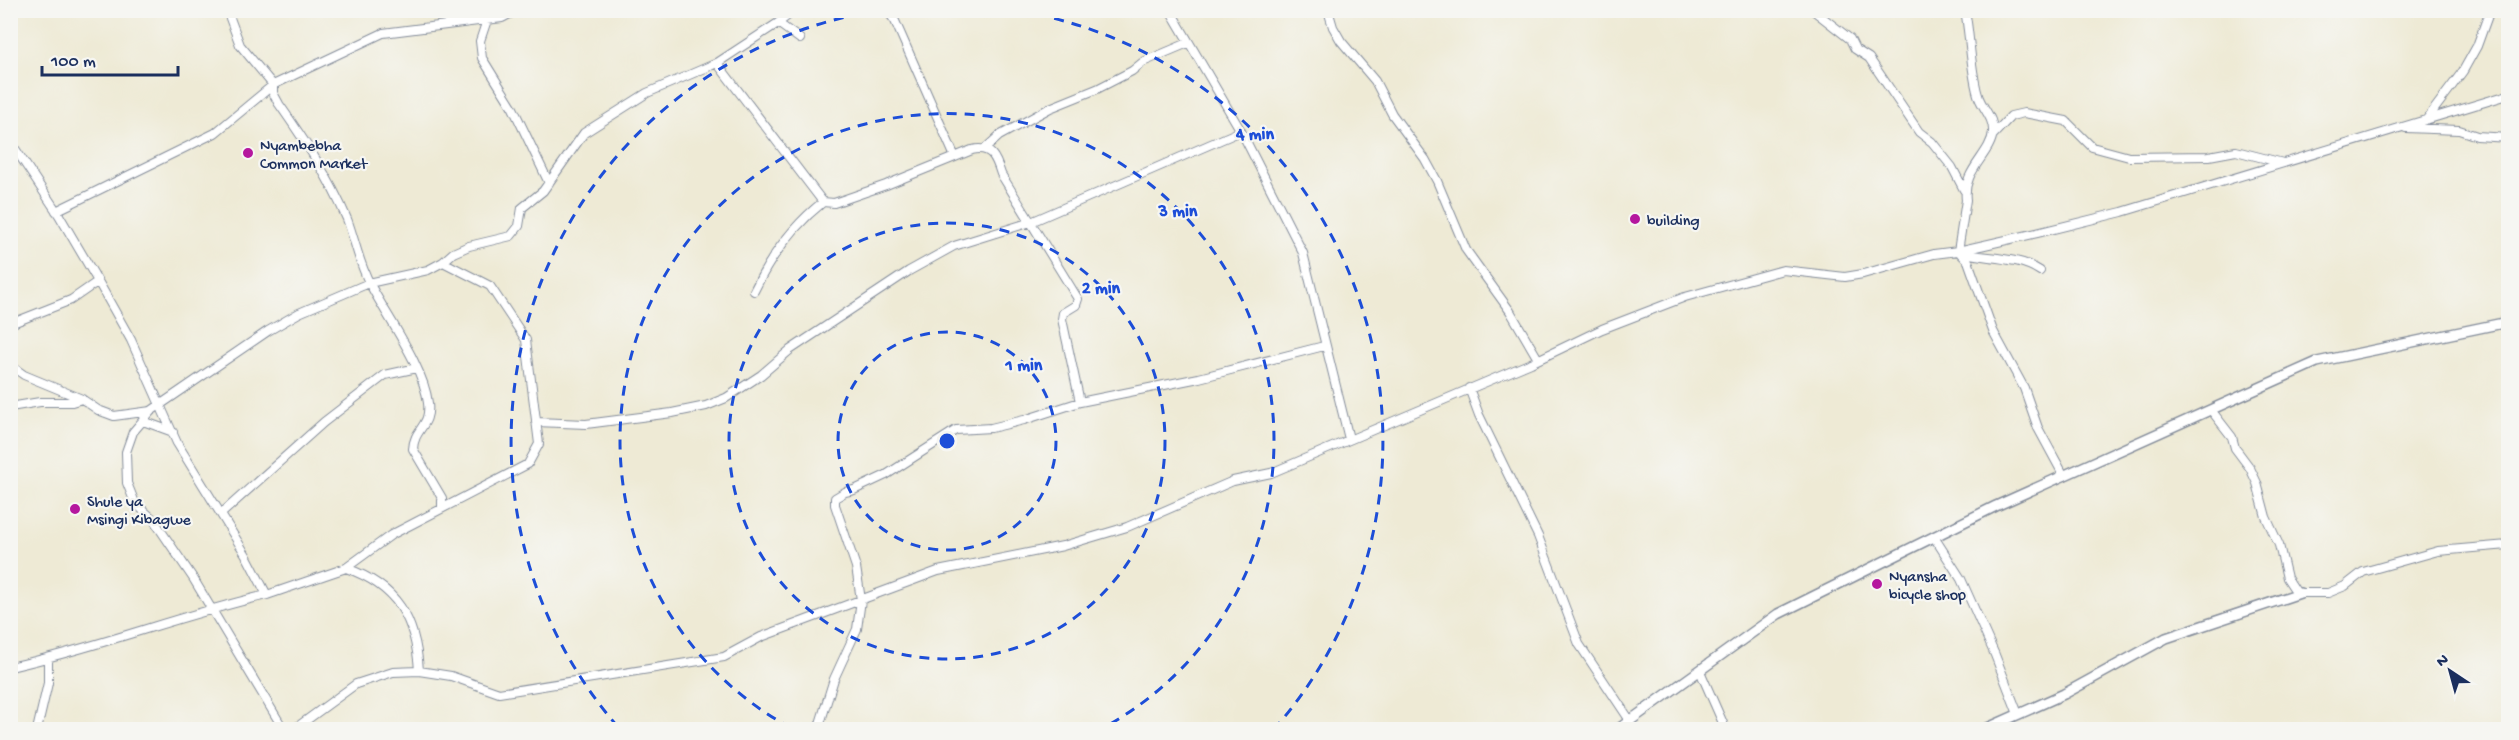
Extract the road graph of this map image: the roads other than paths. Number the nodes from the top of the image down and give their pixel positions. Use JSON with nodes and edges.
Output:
{"nodes":[{"id":1,"x":227,"y":10,"type":"edge"},
{"id":2,"x":486,"y":10,"type":"edge"},
{"id":3,"x":517,"y":10,"type":"edge"},
{"id":4,"x":795,"y":10,"type":"edge"},
{"id":5,"x":887,"y":10,"type":"edge"},
{"id":6,"x":1170,"y":10,"type":"edge"},
{"id":7,"x":1328,"y":10,"type":"edge"},
{"id":8,"x":1813,"y":10,"type":"edge"},
{"id":9,"x":1965,"y":10,"type":"edge"},
{"id":10,"x":2490,"y":10,"type":"edge"},
{"id":11,"x":487,"y":20,"type":"junction"},
{"id":12,"x":778,"y":23,"type":"junction"},
{"id":13,"x":800,"y":39,"type":"dead end"},
{"id":14,"x":1188,"y":43,"type":"junction"},
{"id":15,"x":717,"y":63,"type":"junction"},
{"id":16,"x":273,"y":84,"type":"junction"},
{"id":17,"x":2508,"y":95,"type":"edge"},
{"id":18,"x":2427,"y":119,"type":"junction"},
{"id":19,"x":2401,"y":127,"type":"junction"},
{"id":20,"x":1241,"y":131,"type":"junction"},
{"id":21,"x":1993,"y":135,"type":"junction"},
{"id":22,"x":2508,"y":138,"type":"edge"},
{"id":23,"x":10,"y":141,"type":"edge"},
{"id":24,"x":986,"y":148,"type":"junction"},
{"id":25,"x":955,"y":157,"type":"junction"},
{"id":26,"x":2284,"y":163,"type":"junction"},
{"id":27,"x":549,"y":183,"type":"junction"},
{"id":28,"x":1965,"y":192,"type":"junction"},
{"id":29,"x":823,"y":202,"type":"junction"},
{"id":30,"x":56,"y":211,"type":"junction"},
{"id":31,"x":1031,"y":222,"type":"junction"},
{"id":32,"x":1958,"y":251,"type":"junction"},
{"id":33,"x":443,"y":262,"type":"junction"},
{"id":34,"x":2040,"y":271,"type":"dead end"},
{"id":35,"x":99,"y":283,"type":"junction"},
{"id":36,"x":369,"y":283,"type":"junction"},
{"id":37,"x":754,"y":291,"type":"dead end"},
{"id":38,"x":2508,"y":322,"type":"edge"},
{"id":39,"x":10,"y":324,"type":"edge"},
{"id":40,"x":1324,"y":346,"type":"junction"},
{"id":41,"x":1538,"y":359,"type":"junction"},
{"id":42,"x":10,"y":365,"type":"edge"},
{"id":43,"x":417,"y":368,"type":"junction"},
{"id":44,"x":1469,"y":388,"type":"junction"},
{"id":45,"x":82,"y":399,"type":"junction"},
{"id":46,"x":1080,"y":402,"type":"junction"},
{"id":47,"x":162,"y":405,"type":"junction"},
{"id":48,"x":10,"y":407,"type":"edge"},
{"id":49,"x":2211,"y":410,"type":"junction"},
{"id":50,"x":151,"y":411,"type":"junction"},
{"id":51,"x":143,"y":421,"type":"junction"},
{"id":52,"x":536,"y":422,"type":"junction"},
{"id":53,"x":173,"y":432,"type":"junction"},
{"id":54,"x":1349,"y":439,"type":"junction"},
{"id":55,"x":2064,"y":476,"type":"junction"},
{"id":56,"x":442,"y":507,"type":"junction"},
{"id":57,"x":221,"y":514,"type":"junction"},
{"id":58,"x":1934,"y":537,"type":"junction"},
{"id":59,"x":2508,"y":545,"type":"edge"},
{"id":60,"x":346,"y":567,"type":"junction"},
{"id":61,"x":2300,"y":593,"type":"junction"},
{"id":62,"x":267,"y":595,"type":"junction"},
{"id":63,"x":861,"y":600,"type":"junction"},
{"id":64,"x":211,"y":608,"type":"junction"},
{"id":65,"x":48,"y":659,"type":"junction"},
{"id":66,"x":10,"y":667,"type":"edge"},
{"id":67,"x":419,"y":671,"type":"junction"},
{"id":68,"x":1700,"y":671,"type":"junction"},
{"id":69,"x":2018,"y":714,"type":"junction"},
{"id":70,"x":1629,"y":719,"type":"junction"},
{"id":71,"x":37,"y":729,"type":"edge"},
{"id":72,"x":284,"y":729,"type":"edge"},
{"id":73,"x":293,"y":729,"type":"edge"},
{"id":74,"x":818,"y":729,"type":"edge"},
{"id":75,"x":1617,"y":729,"type":"edge"},
{"id":76,"x":1726,"y":729,"type":"edge"},
{"id":77,"x":1983,"y":729,"type":"edge"}],
"edges":[{"from":1,"to":16,"type":"street"},
{"from":2,"to":11,"type":"street"},
{"from":3,"to":11,"type":"street"},
{"from":4,"to":12,"type":"street"},
{"from":5,"to":25,"type":"street"},
{"from":6,"to":14,"type":"street"},
{"from":7,"to":41,"type":"street"},
{"from":8,"to":28,"type":"street"},
{"from":9,"to":21,"type":"street"},
{"from":10,"to":18,"type":"street"},
{"from":11,"to":16,"type":"street"},
{"from":11,"to":27,"type":"street"},
{"from":12,"to":13,"type":"street"},
{"from":12,"to":15,"type":"street"},
{"from":14,"to":20,"type":"street"},
{"from":14,"to":24,"type":"street"},
{"from":15,"to":27,"type":"street"},
{"from":15,"to":29,"type":"street"},
{"from":16,"to":30,"type":"street"},
{"from":16,"to":36,"type":"street"},
{"from":17,"to":18,"type":"street"},
{"from":18,"to":19,"type":"street"},
{"from":19,"to":22,"type":"street"},
{"from":19,"to":26,"type":"street"},
{"from":20,"to":31,"type":"street"},
{"from":20,"to":40,"type":"street"},
{"from":21,"to":26,"type":"street"},
{"from":21,"to":28,"type":"street"},
{"from":23,"to":30,"type":"street"},
{"from":24,"to":25,"type":"street"},
{"from":24,"to":31,"type":"street"},
{"from":25,"to":29,"type":"street"},
{"from":26,"to":32,"type":"street"},
{"from":27,"to":33,"type":"street"},
{"from":28,"to":32,"type":"street"},
{"from":29,"to":37,"type":"street"},
{"from":30,"to":35,"type":"street"},
{"from":31,"to":46,"type":"street"},
{"from":31,"to":52,"type":"street"},
{"from":32,"to":34,"type":"street"},
{"from":32,"to":41,"type":"street"},
{"from":32,"to":55,"type":"street"},
{"from":33,"to":36,"type":"street"},
{"from":33,"to":52,"type":"street"},
{"from":35,"to":39,"type":"street"},
{"from":35,"to":47,"type":"street"},
{"from":36,"to":43,"type":"street"},
{"from":36,"to":47,"type":"street"},
{"from":38,"to":49,"type":"street"},
{"from":40,"to":46,"type":"street"},
{"from":40,"to":54,"type":"street"},
{"from":41,"to":44,"type":"street"},
{"from":42,"to":45,"type":"street"},
{"from":43,"to":56,"type":"street"},
{"from":43,"to":57,"type":"street"},
{"from":44,"to":54,"type":"street"},
{"from":44,"to":70,"type":"street"},
{"from":45,"to":48,"type":"street"},
{"from":45,"to":50,"type":"street"},
{"from":46,"to":63,"type":"street"},
{"from":47,"to":50,"type":"street"},
{"from":47,"to":53,"type":"street"},
{"from":49,"to":55,"type":"street"},
{"from":49,"to":61,"type":"street"},
{"from":50,"to":51,"type":"street"},
{"from":51,"to":53,"type":"street"},
{"from":51,"to":64,"type":"street"},
{"from":52,"to":56,"type":"street"},
{"from":53,"to":57,"type":"street"},
{"from":54,"to":63,"type":"street"},
{"from":55,"to":58,"type":"street"},
{"from":56,"to":60,"type":"street"},
{"from":57,"to":62,"type":"street"},
{"from":58,"to":68,"type":"street"},
{"from":58,"to":69,"type":"street"},
{"from":59,"to":61,"type":"street"},
{"from":60,"to":62,"type":"street"},
{"from":60,"to":67,"type":"street"},
{"from":61,"to":69,"type":"street"},
{"from":62,"to":64,"type":"street"},
{"from":63,"to":67,"type":"street"},
{"from":63,"to":74,"type":"street"},
{"from":64,"to":65,"type":"street"},
{"from":64,"to":72,"type":"street"},
{"from":65,"to":66,"type":"street"},
{"from":65,"to":71,"type":"street"},
{"from":67,"to":73,"type":"street"},
{"from":68,"to":70,"type":"street"},
{"from":68,"to":76,"type":"street"},
{"from":69,"to":77,"type":"street"},
{"from":70,"to":75,"type":"street"}]}
